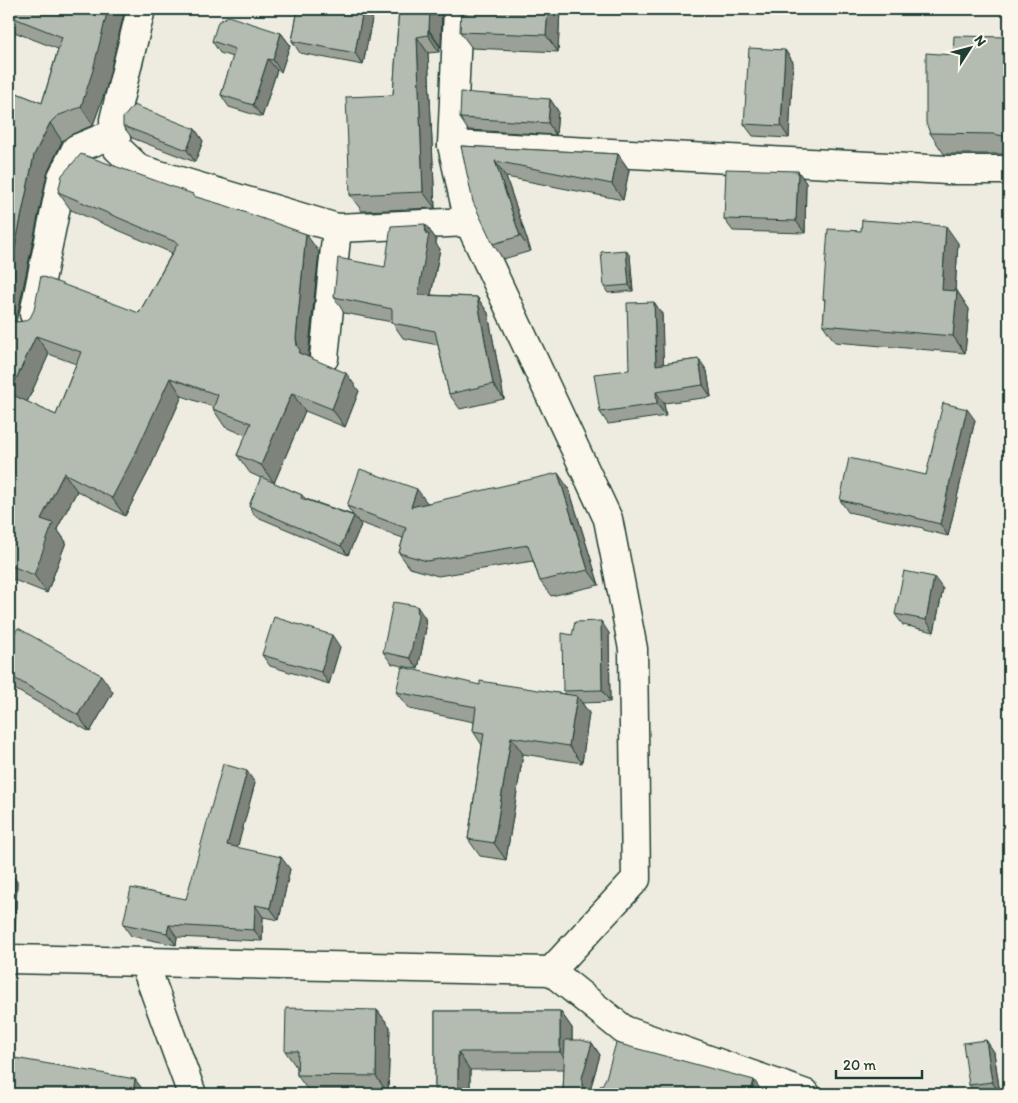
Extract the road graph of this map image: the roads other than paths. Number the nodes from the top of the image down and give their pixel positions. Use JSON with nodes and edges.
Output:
{"nodes":[{"id":1,"x":141,"y":9,"type":"edge"},
{"id":2,"x":458,"y":9,"type":"edge"},
{"id":3,"x":115,"y":132,"type":"junction"},
{"id":4,"x":452,"y":145,"type":"junction"},
{"id":5,"x":1009,"y":170,"type":"edge"},
{"id":6,"x":468,"y":222,"type":"junction"},
{"id":7,"x":337,"y":228,"type":"junction"},
{"id":8,"x":31,"y":326,"type":"edge"},
{"id":9,"x":324,"y":358,"type":"dead end"},
{"id":10,"x":9,"y":959,"type":"edge"},
{"id":11,"x":144,"y":962,"type":"junction"},
{"id":12,"x":551,"y":971,"type":"junction"},
{"id":13,"x":624,"y":1030,"type":"junction"},
{"id":14,"x":616,"y":1058,"type":"edge"},
{"id":15,"x":192,"y":1094,"type":"edge"},
{"id":16,"x":806,"y":1094,"type":"edge"}],
"edges":[{"from":1,"to":3,"type":"street"},
{"from":2,"to":4,"type":"street"},
{"from":3,"to":7,"type":"street"},
{"from":3,"to":8,"type":"street"},
{"from":4,"to":5,"type":"street"},
{"from":4,"to":6,"type":"street"},
{"from":6,"to":7,"type":"street"},
{"from":6,"to":12,"type":"street"},
{"from":7,"to":9,"type":"street"},
{"from":10,"to":11,"type":"street"},
{"from":11,"to":12,"type":"street"},
{"from":11,"to":15,"type":"street"},
{"from":12,"to":13,"type":"street"},
{"from":13,"to":14,"type":"street"},
{"from":13,"to":16,"type":"street"}]}
